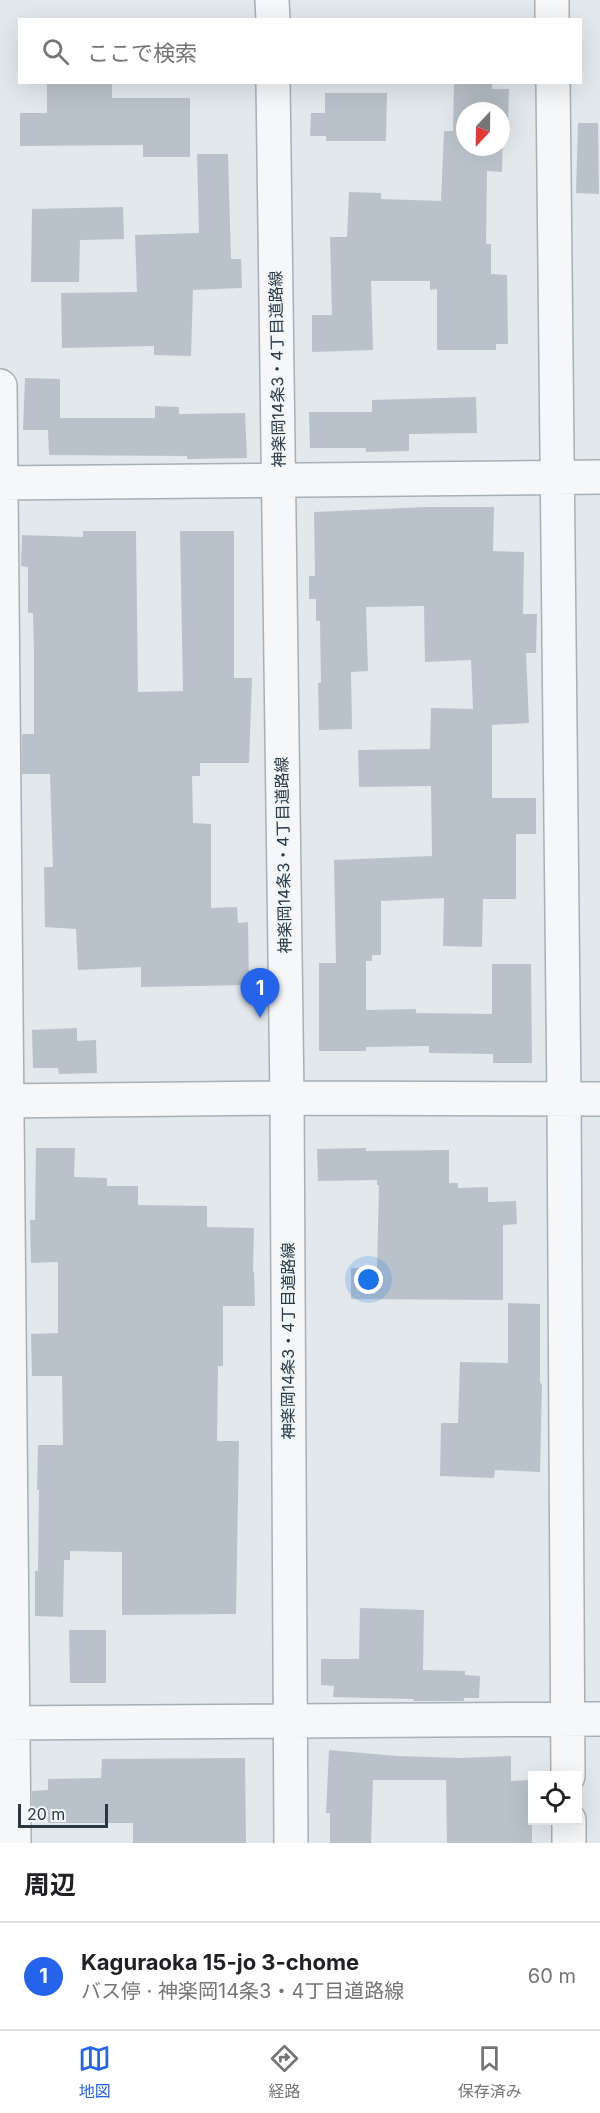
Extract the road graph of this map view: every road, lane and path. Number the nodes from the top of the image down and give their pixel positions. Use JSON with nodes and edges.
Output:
{"nodes":[{"id":1,"x":272,"y":0,"type":"edge"},
{"id":2,"x":552,"y":0,"type":"edge"},
{"id":3,"x":273,"y":18,"type":"edge"},
{"id":4,"x":552,"y":18,"type":"edge"},
{"id":5,"x":273,"y":84,"type":"edge"},
{"id":6,"x":553,"y":84,"type":"edge"},
{"id":7,"x":0,"y":386,"type":"edge"},
{"id":8,"x":556,"y":477,"type":"junction"},
{"id":9,"x":600,"y":477,"type":"edge"},
{"id":10,"x":279,"y":480,"type":"junction"},
{"id":11,"x":1,"y":483,"type":"edge"},
{"id":12,"x":287,"y":1098,"type":"junction"},
{"id":13,"x":600,"y":1099,"type":"edge"},
{"id":14,"x":564,"y":1100,"type":"junction"},
{"id":15,"x":4,"y":1101,"type":"edge"},
{"id":16,"x":568,"y":1719,"type":"junction"},
{"id":17,"x":600,"y":1719,"type":"edge"},
{"id":18,"x":290,"y":1721,"type":"junction"},
{"id":19,"x":7,"y":1723,"type":"edge"},
{"id":20,"x":568,"y":1771,"type":"edge"},
{"id":21,"x":569,"y":1825,"type":"edge"},
{"id":22,"x":14,"y":1843,"type":"edge"},
{"id":23,"x":291,"y":1843,"type":"edge"},
{"id":24,"x":569,"y":1843,"type":"edge"}],
"edges":[{"from":1,"to":3,"type":"street"},
{"from":2,"to":4,"type":"street"},
{"from":5,"to":10,"type":"street","name":"神楽岡14条3・4丁目道路線"},
{"from":6,"to":8,"type":"street"},
{"from":7,"to":11,"type":"street"},
{"from":8,"to":9,"type":"street"},
{"from":8,"to":10,"type":"street"},
{"from":8,"to":14,"type":"street"},
{"from":10,"to":11,"type":"street"},
{"from":10,"to":12,"type":"street","name":"神楽岡14条3・4丁目道路線"},
{"from":11,"to":15,"type":"street"},
{"from":12,"to":14,"type":"street"},
{"from":12,"to":15,"type":"street"},
{"from":12,"to":18,"type":"street","name":"神楽岡14条3・4丁目道路線"},
{"from":13,"to":14,"type":"street"},
{"from":14,"to":16,"type":"street"},
{"from":15,"to":19,"type":"street"},
{"from":16,"to":17,"type":"street"},
{"from":16,"to":18,"type":"street"},
{"from":16,"to":20,"type":"street"},
{"from":18,"to":19,"type":"street"},
{"from":18,"to":23,"type":"street","name":"神楽岡14条3・4丁目道路線"},
{"from":19,"to":22,"type":"street"},
{"from":21,"to":24,"type":"street"}]}
